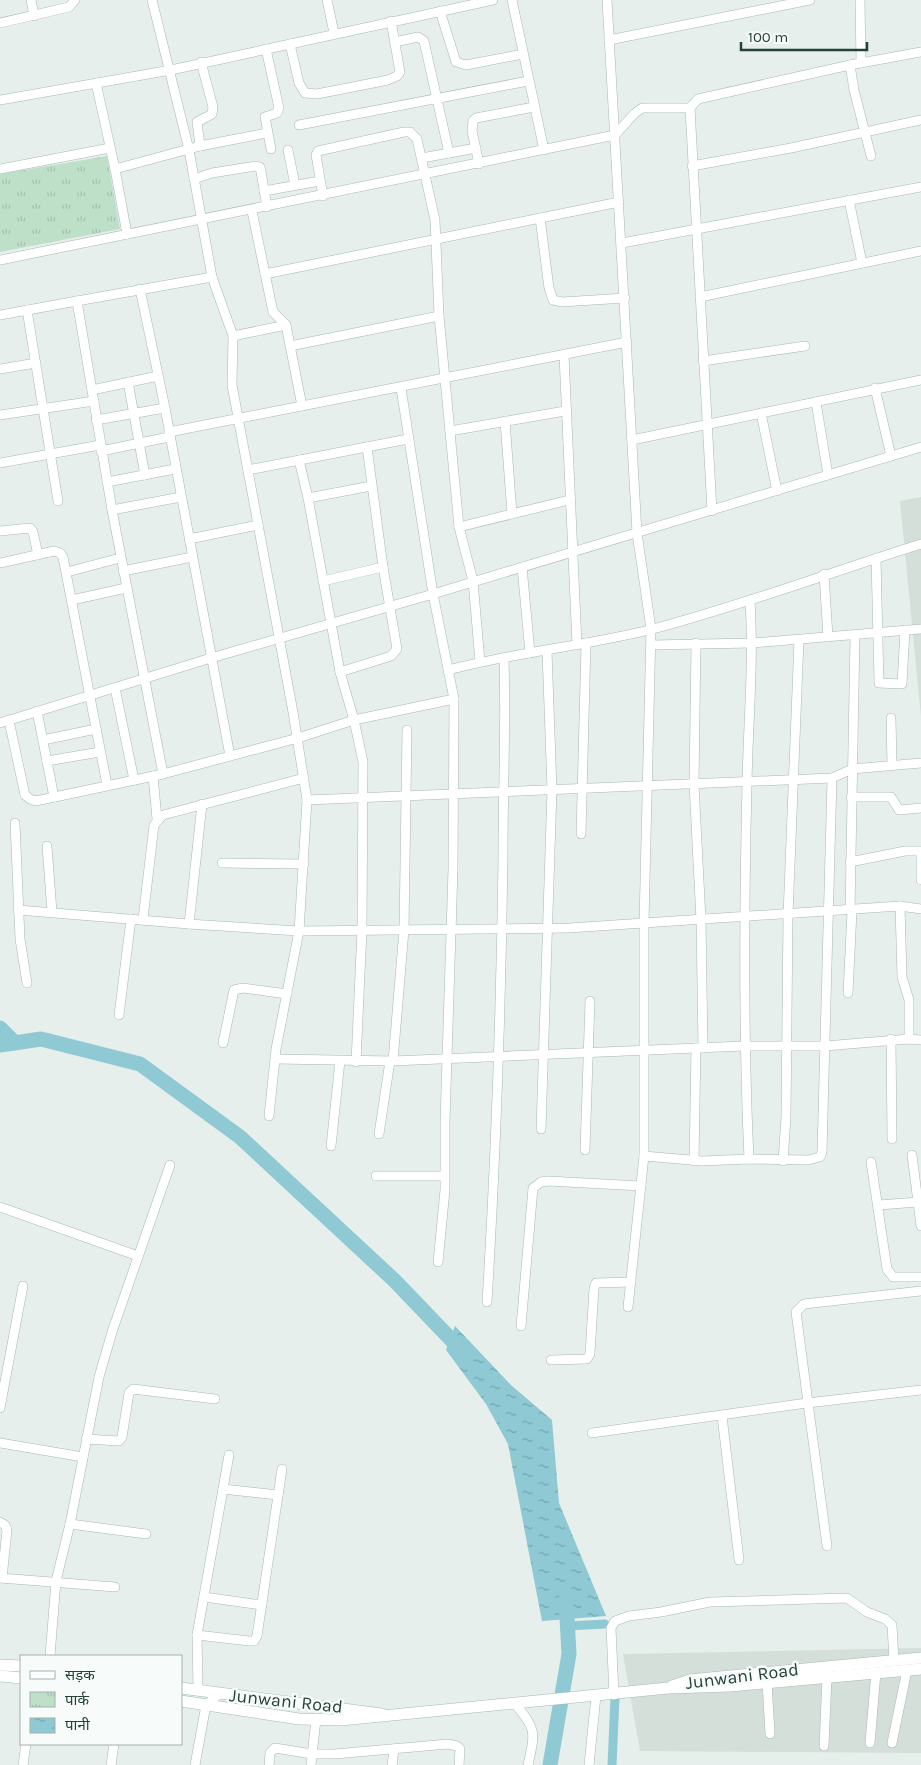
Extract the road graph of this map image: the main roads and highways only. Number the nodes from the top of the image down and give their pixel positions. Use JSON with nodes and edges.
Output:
{"nodes":[{"id":1,"x":921,"y":1658,"type":"edge"},
{"id":2,"x":0,"y":1665,"type":"edge"},
{"id":3,"x":20,"y":1666,"type":"edge"},
{"id":4,"x":921,"y":1668,"type":"edge"},
{"id":5,"x":0,"y":1676,"type":"edge"},
{"id":6,"x":20,"y":1678,"type":"edge"},
{"id":7,"x":182,"y":1688,"type":"edge"},
{"id":8,"x":668,"y":1688,"type":"junction"},
{"id":9,"x":182,"y":1701,"type":"edge"},
{"id":10,"x":391,"y":1716,"type":"junction"}],
"edges":[{"from":1,"to":8,"type":"main road","name":"Junwani Road"},
{"from":2,"to":3,"type":"main road"},
{"from":4,"to":8,"type":"main road","name":"Junwani Road"},
{"from":5,"to":6,"type":"main road"},
{"from":7,"to":10,"type":"main road","name":"Junwani Road"},
{"from":8,"to":10,"type":"main road","name":"Junwani Road"},
{"from":9,"to":10,"type":"main road","name":"Junwani Road"}]}
